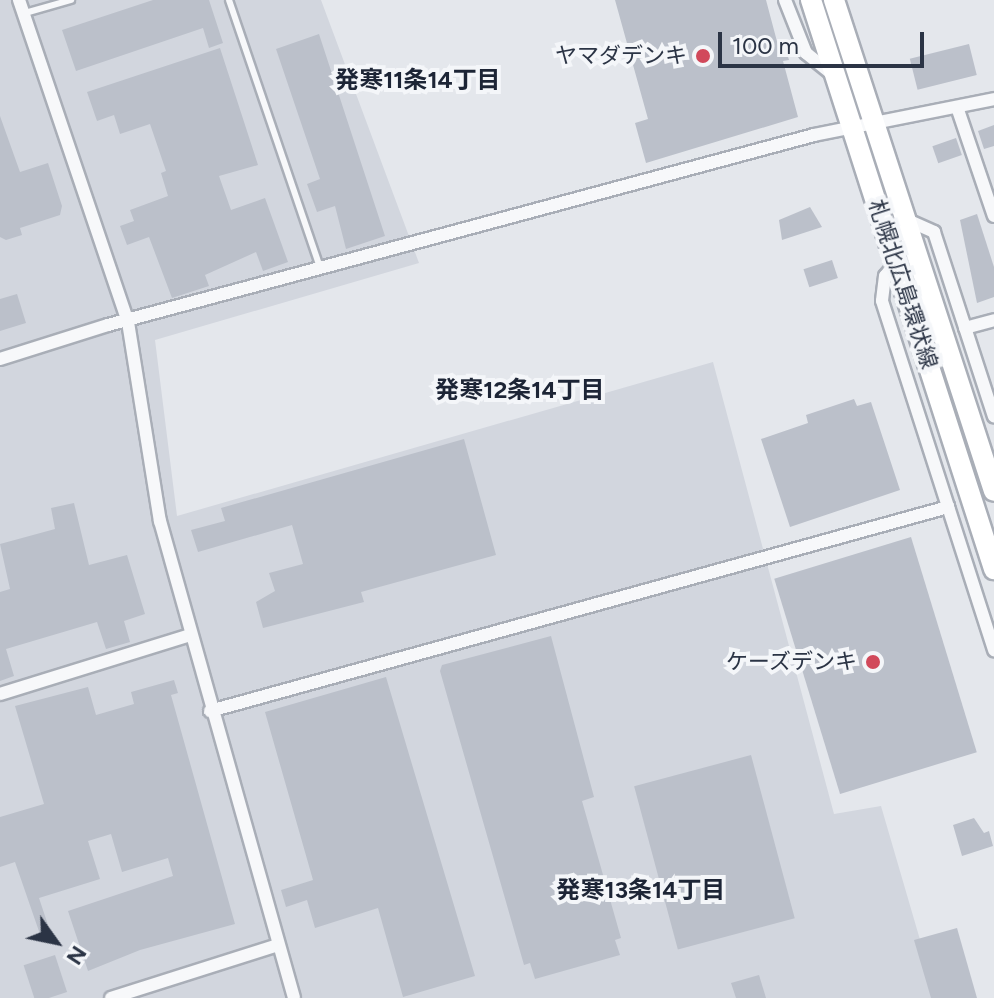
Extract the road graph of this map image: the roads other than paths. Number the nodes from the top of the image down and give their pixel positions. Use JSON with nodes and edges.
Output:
{"nodes":[{"id":1,"x":19,"y":0,"type":"edge"},
{"id":2,"x":71,"y":0,"type":"edge"},
{"id":3,"x":229,"y":0,"type":"edge"},
{"id":4,"x":785,"y":0,"type":"edge"},
{"id":5,"x":811,"y":0,"type":"edge"},
{"id":6,"x":839,"y":5,"type":"edge"},
{"id":7,"x":23,"y":13,"type":"junction"},
{"id":8,"x":836,"y":78,"type":"junction"},
{"id":9,"x":994,"y":99,"type":"edge"},
{"id":10,"x":957,"y":107,"type":"junction"},
{"id":11,"x":874,"y":122,"type":"junction"},
{"id":12,"x":852,"y":128,"type":"junction"},
{"id":13,"x":994,"y":216,"type":"edge"},
{"id":14,"x":905,"y":219,"type":"junction"},
{"id":15,"x":896,"y":263,"type":"junction"},
{"id":16,"x":321,"y":271,"type":"junction"},
{"id":17,"x":994,"y":320,"type":"edge"},
{"id":18,"x":128,"y":322,"type":"junction"},
{"id":19,"x":965,"y":328,"type":"junction"},
{"id":20,"x":0,"y":359,"type":"edge"},
{"id":21,"x":994,"y":417,"type":"edge"},
{"id":22,"x":994,"y":491,"type":"edge"},
{"id":23,"x":948,"y":507,"type":"junction"},
{"id":24,"x":994,"y":569,"type":"edge"},
{"id":25,"x":191,"y":635,"type":"junction"},
{"id":26,"x":994,"y":650,"type":"edge"},
{"id":27,"x":0,"y":694,"type":"edge"},
{"id":28,"x":210,"y":711,"type":"junction"},
{"id":29,"x":278,"y":945,"type":"junction"},
{"id":30,"x":111,"y":998,"type":"edge"},
{"id":31,"x":294,"y":998,"type":"edge"}],
"edges":[{"from":1,"to":7,"type":"street"},
{"from":2,"to":7,"type":"lane"},
{"from":3,"to":16,"type":"lane"},
{"from":4,"to":8,"type":"street"},
{"from":5,"to":8,"type":"main road","name":"札幌北広島環状線"},
{"from":6,"to":11,"type":"main road","name":"札幌北広島環状線"},
{"from":7,"to":18,"type":"street"},
{"from":8,"to":12,"type":"main road","name":"札幌北広島環状線"},
{"from":9,"to":10,"type":"street"},
{"from":10,"to":11,"type":"street"},
{"from":10,"to":13,"type":"street"},
{"from":11,"to":12,"type":"street"},
{"from":11,"to":14,"type":"main road","name":"札幌北広島環状線"},
{"from":12,"to":15,"type":"main road","name":"札幌北広島環状線"},
{"from":12,"to":16,"type":"street"},
{"from":14,"to":19,"type":"street"},
{"from":14,"to":22,"type":"main road","name":"札幌北広島環状線"},
{"from":15,"to":23,"type":"street"},
{"from":15,"to":24,"type":"main road","name":"札幌北広島環状線"},
{"from":16,"to":18,"type":"street"},
{"from":17,"to":19,"type":"street"},
{"from":18,"to":20,"type":"street"},
{"from":18,"to":25,"type":"street"},
{"from":19,"to":21,"type":"street"},
{"from":23,"to":26,"type":"street"},
{"from":23,"to":28,"type":"street"},
{"from":25,"to":27,"type":"street"},
{"from":25,"to":28,"type":"street"},
{"from":28,"to":29,"type":"street"},
{"from":29,"to":30,"type":"street"},
{"from":29,"to":31,"type":"street"}]}
